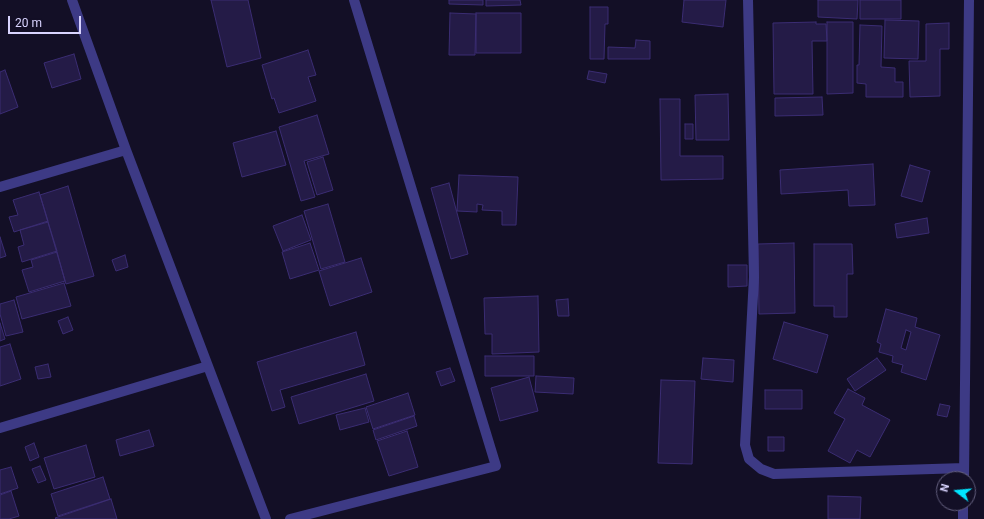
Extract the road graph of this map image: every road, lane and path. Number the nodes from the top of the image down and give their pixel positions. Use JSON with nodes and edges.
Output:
{"nodes":[{"id":1,"x":72,"y":0,"type":"edge"},
{"id":2,"x":354,"y":0,"type":"edge"},
{"id":3,"x":748,"y":0,"type":"edge"},
{"id":4,"x":969,"y":0,"type":"edge"},
{"id":5,"x":126,"y":150,"type":"junction"},
{"id":6,"x":0,"y":187,"type":"edge"},
{"id":7,"x":208,"y":366,"type":"junction"},
{"id":8,"x":0,"y":428,"type":"edge"},
{"id":9,"x":964,"y":468,"type":"joint"},
{"id":10,"x":266,"y":519,"type":"edge"},
{"id":11,"x":290,"y":519,"type":"edge"}],
"edges":[{"from":1,"to":5,"type":"street"},
{"from":2,"to":11,"type":"street"},
{"from":3,"to":9,"type":"street"},
{"from":4,"to":9,"type":"street"},
{"from":5,"to":6,"type":"street"},
{"from":5,"to":7,"type":"street"},
{"from":7,"to":8,"type":"street"},
{"from":7,"to":10,"type":"street"}]}
